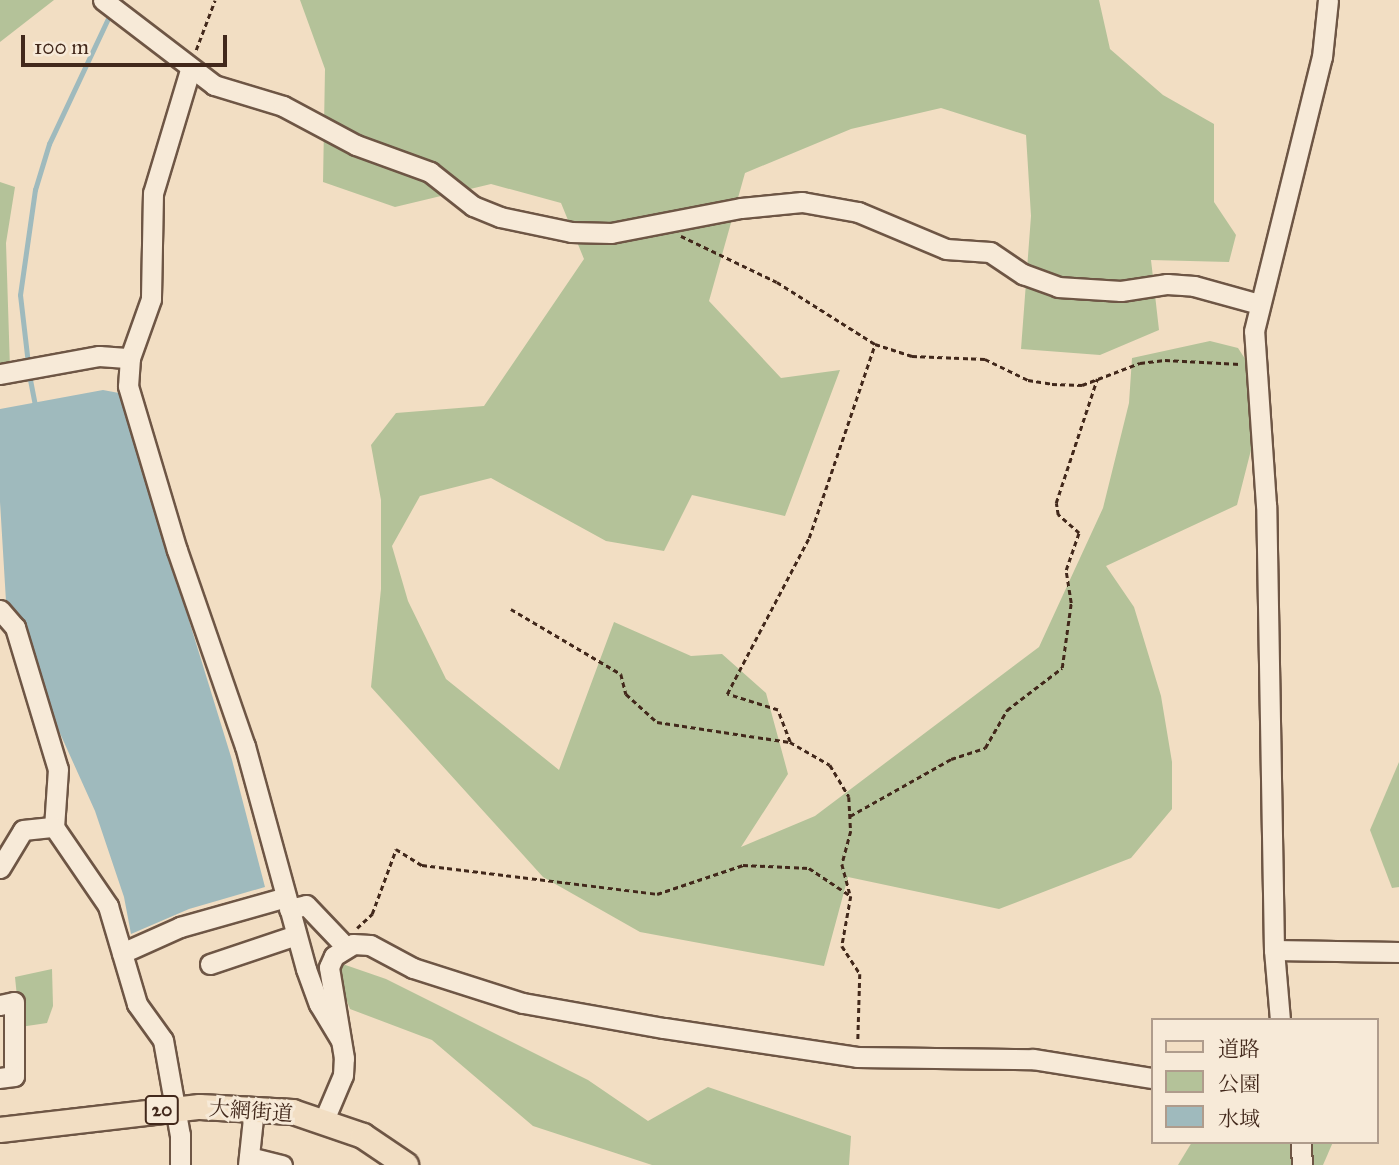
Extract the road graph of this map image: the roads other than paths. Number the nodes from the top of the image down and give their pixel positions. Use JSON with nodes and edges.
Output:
{"nodes":[{"id":1,"x":103,"y":0,"type":"edge"},
{"id":2,"x":1328,"y":0,"type":"edge"},
{"id":3,"x":190,"y":70,"type":"junction"},
{"id":4,"x":1259,"y":304,"type":"junction"},
{"id":5,"x":130,"y":358,"type":"junction"},
{"id":6,"x":0,"y":374,"type":"edge"},
{"id":7,"x":0,"y":610,"type":"edge"},
{"id":8,"x":54,"y":827,"type":"junction"},
{"id":9,"x":0,"y":867,"type":"edge"},
{"id":10,"x":287,"y":903,"type":"junction"},
{"id":11,"x":296,"y":935,"type":"junction"},
{"id":12,"x":344,"y":945,"type":"junction"},
{"id":13,"x":1274,"y":950,"type":"junction"},
{"id":14,"x":1399,"y":952,"type":"edge"},
{"id":15,"x":122,"y":953,"type":"junction"},
{"id":16,"x":209,"y":964,"type":"dead end"},
{"id":17,"x":0,"y":1005,"type":"edge"},
{"id":18,"x":1280,"y":1018,"type":"edge"},
{"id":19,"x":340,"y":1039,"type":"junction"},
{"id":20,"x":0,"y":1078,"type":"edge"},
{"id":21,"x":1150,"y":1079,"type":"edge"},
{"id":22,"x":174,"y":1109,"type":"junction"},
{"id":23,"x":254,"y":1109,"type":"junction"},
{"id":24,"x":324,"y":1120,"type":"junction"},
{"id":25,"x":0,"y":1130,"type":"edge"},
{"id":26,"x":1301,"y":1144,"type":"edge"},
{"id":27,"x":248,"y":1161,"type":"edge"},
{"id":28,"x":180,"y":1165,"type":"edge"},
{"id":29,"x":282,"y":1165,"type":"edge"},
{"id":30,"x":406,"y":1165,"type":"edge"},
{"id":31,"x":1302,"y":1165,"type":"edge"}],
"edges":[{"from":1,"to":3,"type":"street"},
{"from":2,"to":4,"type":"street"},
{"from":3,"to":4,"type":"street"},
{"from":3,"to":5,"type":"street"},
{"from":4,"to":13,"type":"street"},
{"from":5,"to":6,"type":"street"},
{"from":5,"to":10,"type":"street"},
{"from":7,"to":8,"type":"street"},
{"from":8,"to":9,"type":"street"},
{"from":8,"to":15,"type":"street"},
{"from":10,"to":11,"type":"street"},
{"from":10,"to":12,"type":"street"},
{"from":10,"to":15,"type":"street"},
{"from":11,"to":16,"type":"street"},
{"from":11,"to":19,"type":"street"},
{"from":12,"to":19,"type":"street"},
{"from":12,"to":21,"type":"street"},
{"from":13,"to":14,"type":"street"},
{"from":13,"to":18,"type":"street"},
{"from":15,"to":22,"type":"street"},
{"from":17,"to":20,"type":"street"},
{"from":19,"to":24,"type":"street"},
{"from":22,"to":23,"type":"main road","name":"大網街道","number":"20"},
{"from":22,"to":25,"type":"main road","name":"大網街道","number":"20"},
{"from":22,"to":28,"type":"street"},
{"from":23,"to":24,"type":"main road","name":"大網街道","number":"20"},
{"from":23,"to":27,"type":"street"},
{"from":24,"to":30,"type":"main road","name":"大網街道","number":"20"},
{"from":26,"to":31,"type":"street"},
{"from":27,"to":29,"type":"street"}]}
